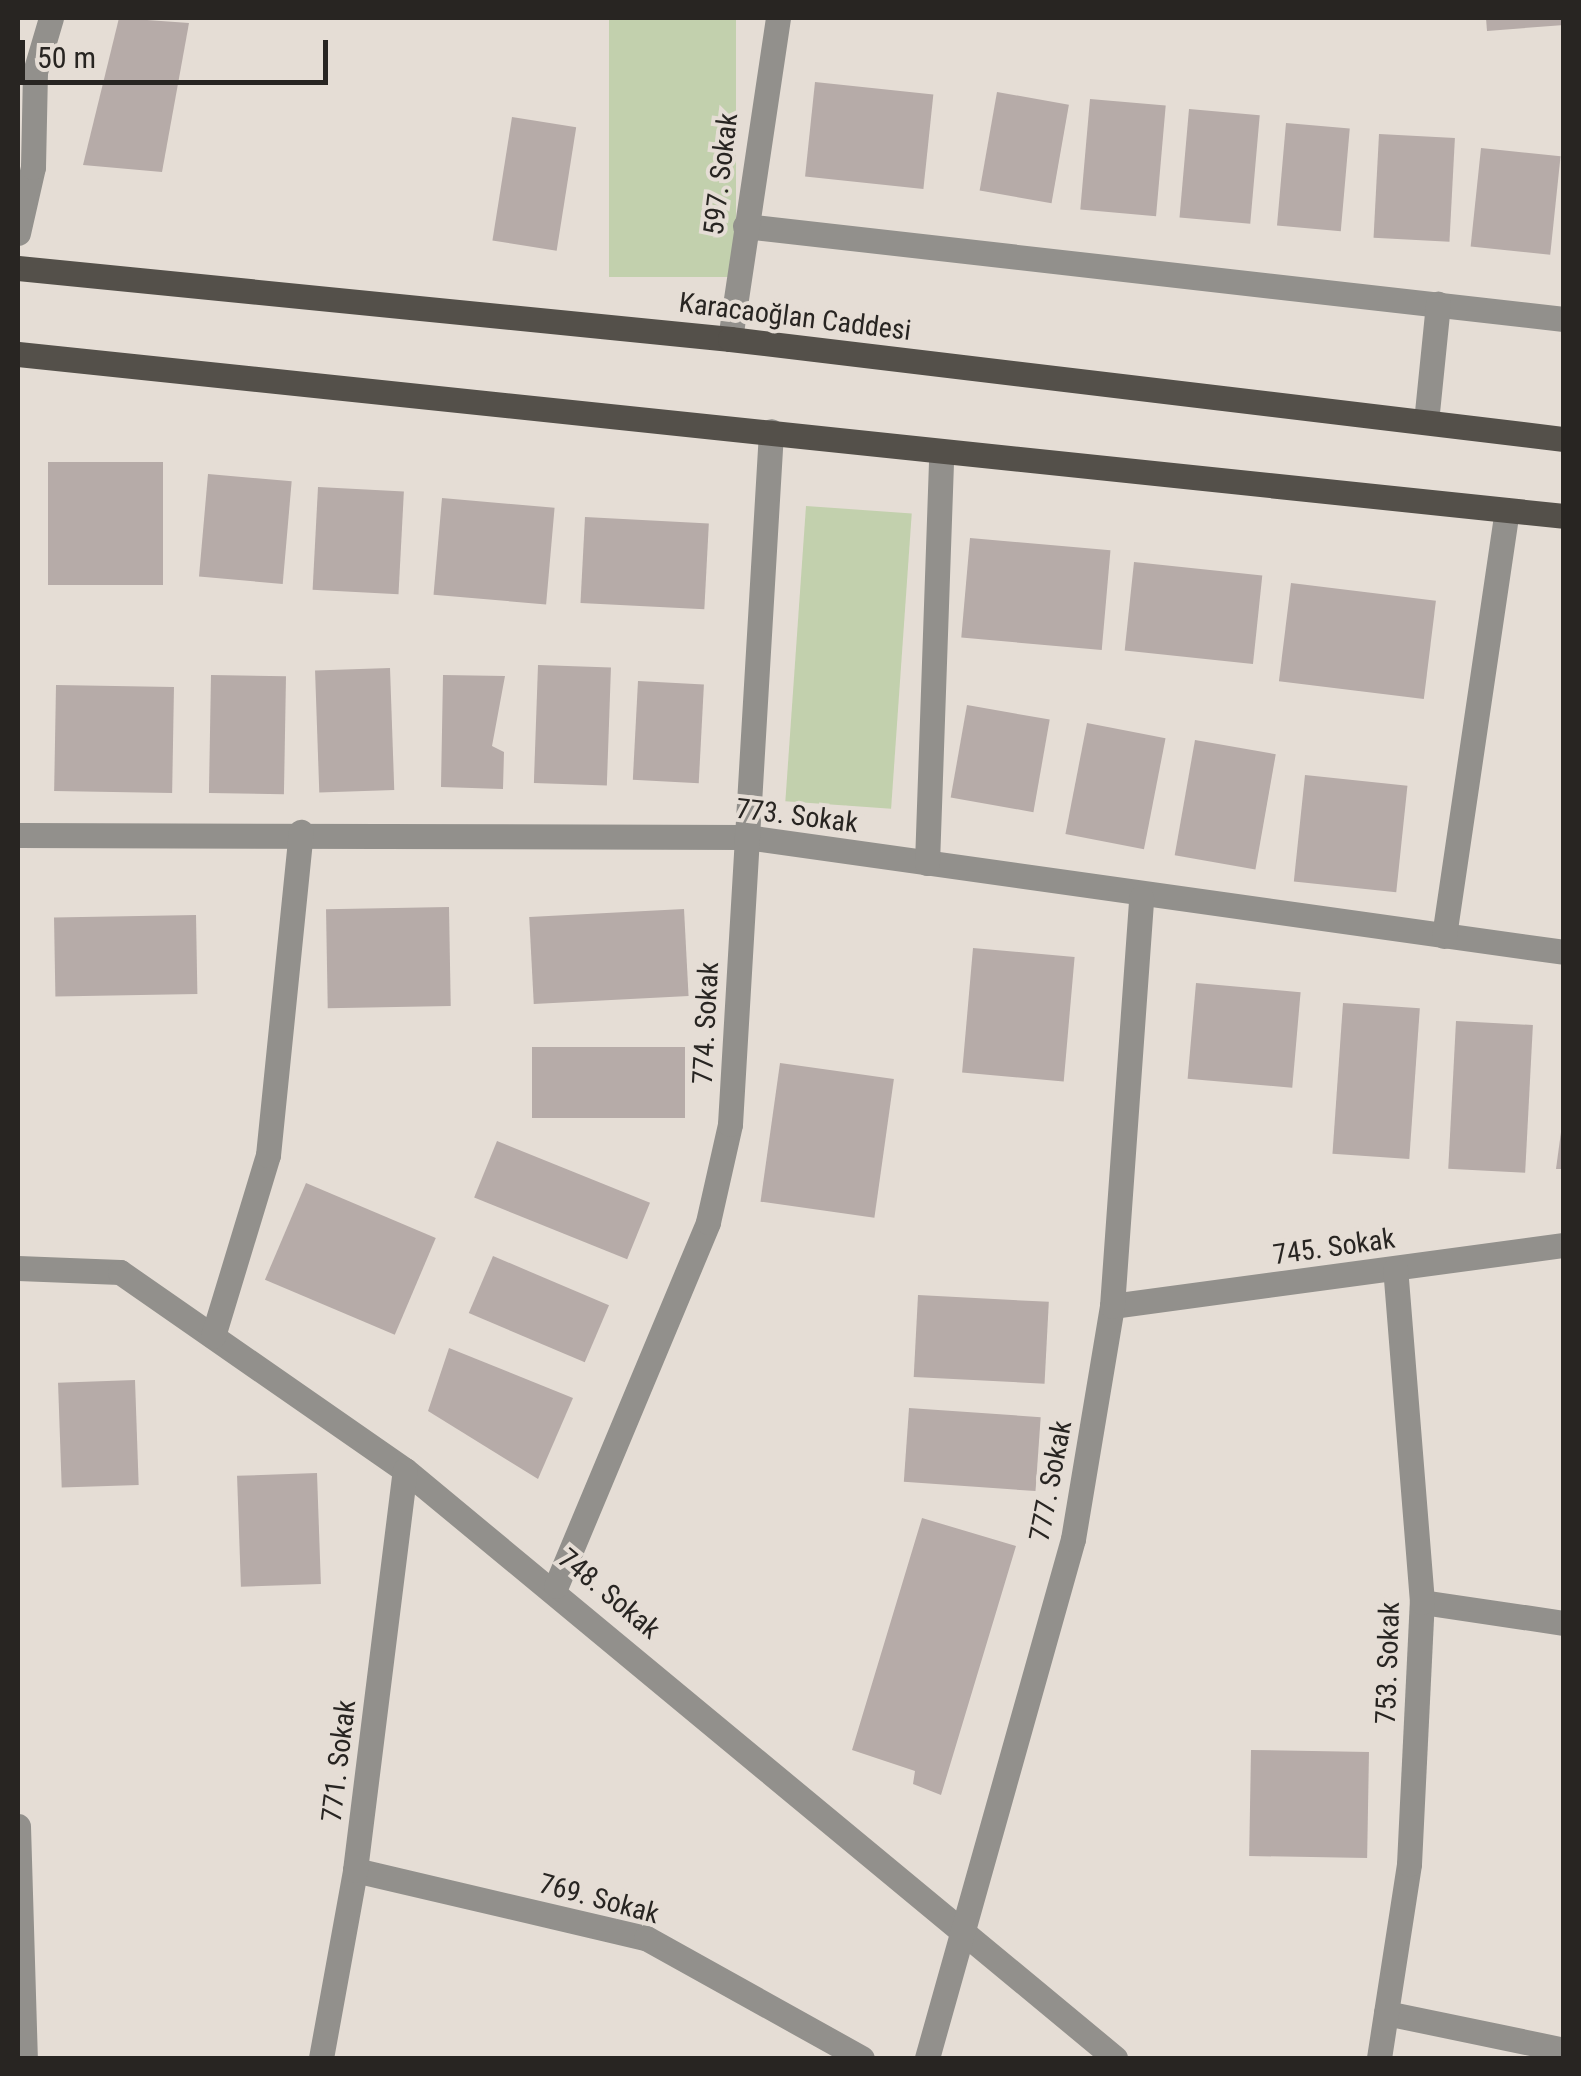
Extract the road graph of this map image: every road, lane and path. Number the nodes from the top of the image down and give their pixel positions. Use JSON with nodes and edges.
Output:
{"nodes":[{"id":1,"x":51,"y":18,"type":"edge"},
{"id":2,"x":778,"y":18,"type":"edge"},
{"id":3,"x":36,"y":72,"type":"junction"},
{"id":4,"x":18,"y":100,"type":"edge"},
{"id":5,"x":745,"y":226,"type":"junction"},
{"id":6,"x":18,"y":233,"type":"edge"},
{"id":7,"x":18,"y":268,"type":"edge"},
{"id":8,"x":1438,"y":304,"type":"junction"},
{"id":9,"x":1564,"y":318,"type":"edge"},
{"id":10,"x":730,"y":338,"type":"junction"},
{"id":11,"x":18,"y":354,"type":"edge"},
{"id":12,"x":1426,"y":422,"type":"junction"},
{"id":13,"x":771,"y":431,"type":"junction"},
{"id":14,"x":1564,"y":439,"type":"edge"},
{"id":15,"x":941,"y":453,"type":"junction"},
{"id":16,"x":1507,"y":510,"type":"junction"},
{"id":17,"x":1564,"y":516,"type":"edge"},
{"id":18,"x":301,"y":832,"type":"junction"},
{"id":19,"x":18,"y":835,"type":"edge"},
{"id":20,"x":746,"y":837,"type":"junction"},
{"id":21,"x":927,"y":863,"type":"junction"},
{"id":22,"x":1141,"y":898,"type":"junction"},
{"id":23,"x":1444,"y":936,"type":"junction"},
{"id":24,"x":1564,"y":952,"type":"edge"},
{"id":25,"x":1564,"y":1245,"type":"edge"},
{"id":26,"x":18,"y":1268,"type":"edge"},
{"id":27,"x":1395,"y":1269,"type":"junction"},
{"id":28,"x":1112,"y":1306,"type":"junction"},
{"id":29,"x":212,"y":1336,"type":"junction"},
{"id":30,"x":404,"y":1470,"type":"junction"},
{"id":31,"x":556,"y":1586,"type":"junction"},
{"id":32,"x":1422,"y":1602,"type":"junction"},
{"id":33,"x":1564,"y":1623,"type":"edge"},
{"id":34,"x":18,"y":1826,"type":"edge"},
{"id":35,"x":356,"y":1870,"type":"junction"},
{"id":36,"x":960,"y":1932,"type":"junction"},
{"id":37,"x":1386,"y":2013,"type":"junction"},
{"id":38,"x":1564,"y":2050,"type":"edge"},
{"id":39,"x":25,"y":2058,"type":"edge"},
{"id":40,"x":321,"y":2058,"type":"edge"},
{"id":41,"x":862,"y":2058,"type":"edge"},
{"id":42,"x":927,"y":2058,"type":"edge"},
{"id":43,"x":1115,"y":2058,"type":"edge"},
{"id":44,"x":1378,"y":2058,"type":"edge"}],
"edges":[{"from":1,"to":3,"type":"street"},
{"from":2,"to":5,"type":"street","name":"597. Sokak"},
{"from":3,"to":4,"type":"street"},
{"from":3,"to":6,"type":"street"},
{"from":5,"to":8,"type":"street"},
{"from":5,"to":10,"type":"street","name":"597. Sokak"},
{"from":7,"to":10,"type":"main road","name":"Karacaoğlan Caddesi"},
{"from":8,"to":9,"type":"street"},
{"from":8,"to":12,"type":"street"},
{"from":10,"to":12,"type":"main road","name":"Karacaoğlan Caddesi"},
{"from":11,"to":13,"type":"main road"},
{"from":12,"to":14,"type":"main road","name":"Karacaoğlan Caddesi"},
{"from":13,"to":15,"type":"main road"},
{"from":13,"to":20,"type":"street","name":"774. Sokak"},
{"from":15,"to":16,"type":"main road"},
{"from":15,"to":21,"type":"street"},
{"from":16,"to":17,"type":"main road"},
{"from":16,"to":23,"type":"street"},
{"from":18,"to":19,"type":"street","name":"773. Sokak"},
{"from":18,"to":20,"type":"street","name":"773. Sokak"},
{"from":18,"to":29,"type":"street"},
{"from":20,"to":21,"type":"street","name":"773. Sokak"},
{"from":20,"to":31,"type":"street","name":"774. Sokak"},
{"from":21,"to":22,"type":"street","name":"773. Sokak"},
{"from":22,"to":23,"type":"street","name":"773. Sokak"},
{"from":22,"to":28,"type":"street","name":"777. Sokak"},
{"from":23,"to":24,"type":"street","name":"773. Sokak"},
{"from":25,"to":27,"type":"street","name":"745. Sokak"},
{"from":26,"to":29,"type":"street","name":"748. Sokak"},
{"from":27,"to":28,"type":"street","name":"745. Sokak"},
{"from":27,"to":32,"type":"street","name":"753. Sokak"},
{"from":28,"to":36,"type":"street","name":"777. Sokak"},
{"from":29,"to":30,"type":"street","name":"748. Sokak"},
{"from":30,"to":31,"type":"street","name":"748. Sokak"},
{"from":30,"to":35,"type":"street","name":"771. Sokak"},
{"from":31,"to":36,"type":"street","name":"748. Sokak"},
{"from":32,"to":33,"type":"street"},
{"from":32,"to":37,"type":"street","name":"753. Sokak"},
{"from":34,"to":39,"type":"street"},
{"from":35,"to":40,"type":"street","name":"771. Sokak"},
{"from":35,"to":41,"type":"street","name":"769. Sokak"},
{"from":36,"to":42,"type":"street","name":"777. Sokak"},
{"from":36,"to":43,"type":"street","name":"748. Sokak"},
{"from":37,"to":38,"type":"street"},
{"from":37,"to":44,"type":"street","name":"753. Sokak"}]}
